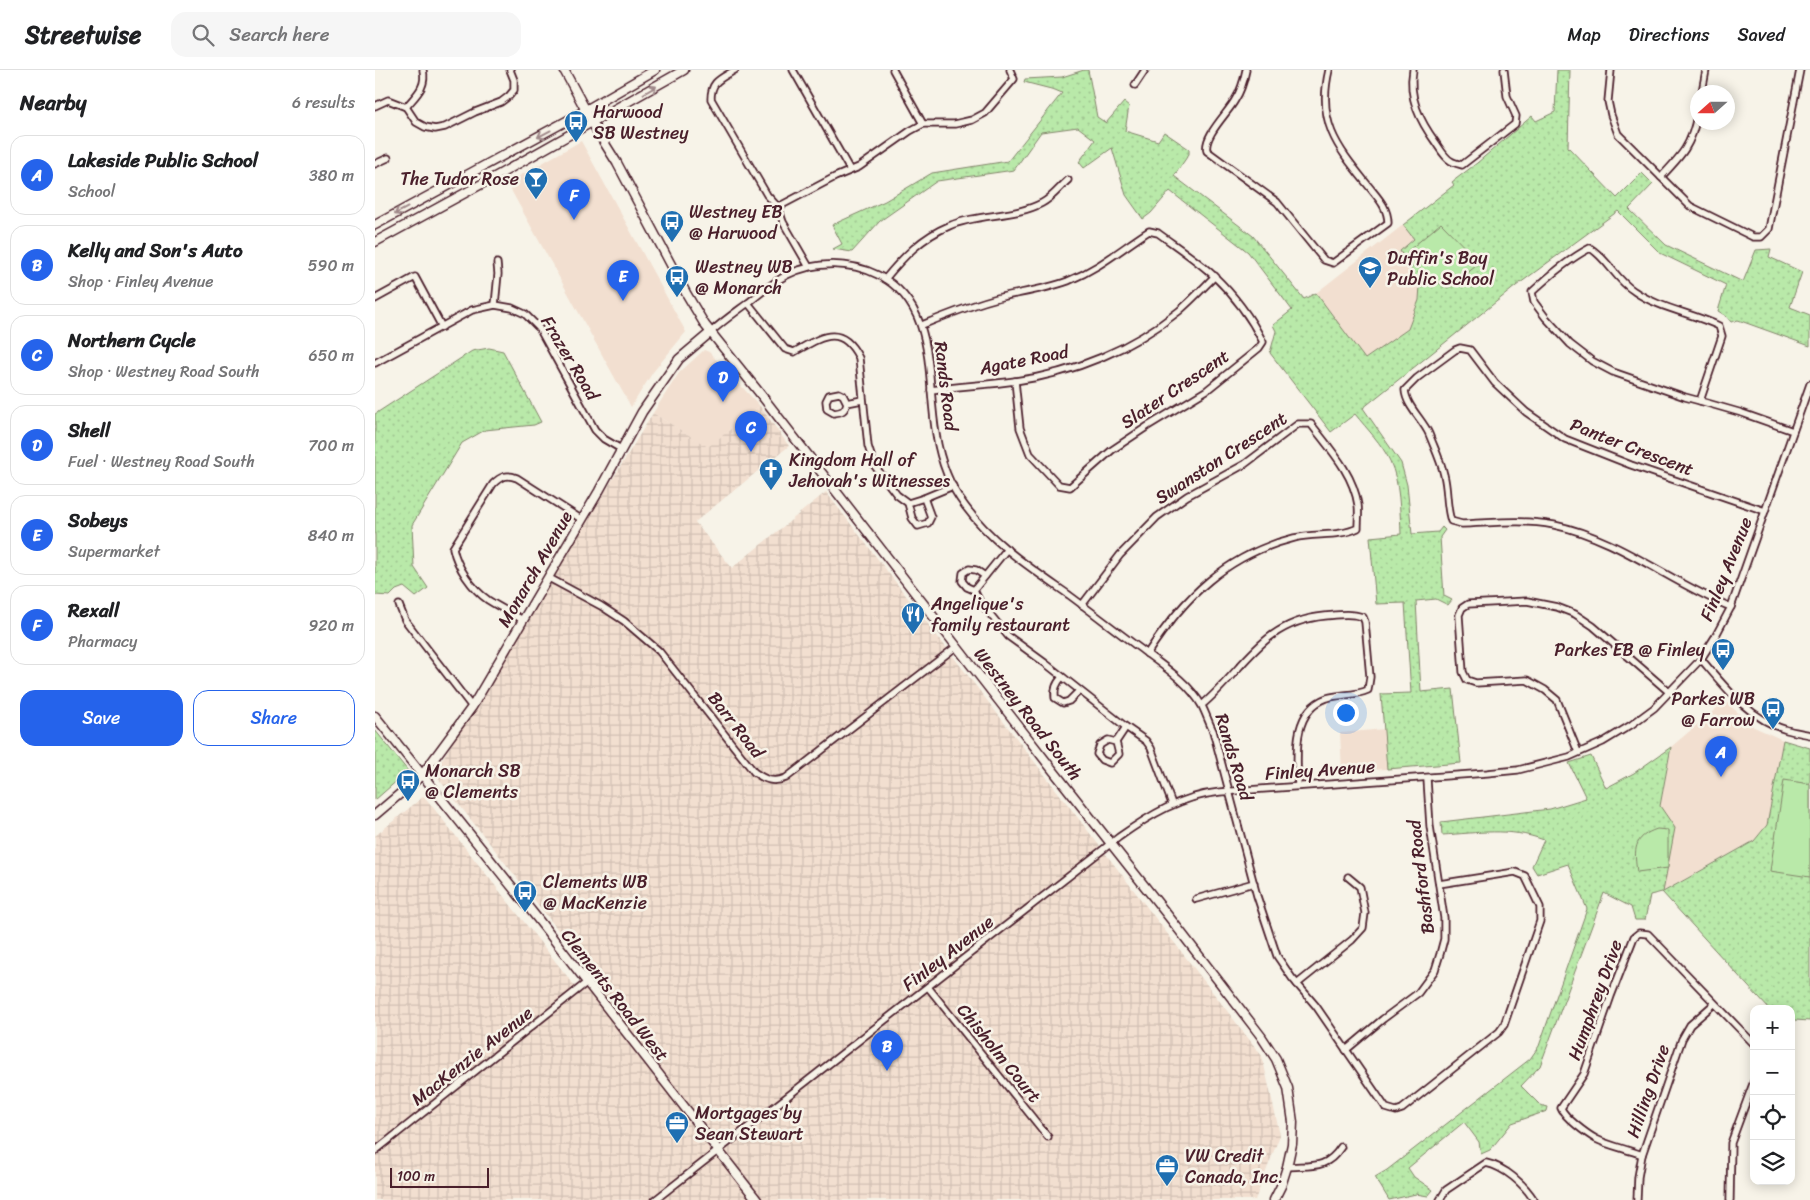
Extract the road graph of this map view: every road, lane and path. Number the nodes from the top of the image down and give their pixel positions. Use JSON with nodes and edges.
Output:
{"nodes":[{"id":1,"x":423,"y":70,"type":"edge"},
{"id":2,"x":510,"y":70,"type":"edge"},
{"id":3,"x":564,"y":70,"type":"edge"},
{"id":4,"x":655,"y":70,"type":"edge"},
{"id":5,"x":683,"y":70,"type":"edge"},
{"id":6,"x":735,"y":70,"type":"edge"},
{"id":7,"x":793,"y":70,"type":"edge"},
{"id":8,"x":893,"y":70,"type":"edge"},
{"id":9,"x":1010,"y":70,"type":"edge"},
{"id":10,"x":1145,"y":70,"type":"edge"},
{"id":11,"x":1246,"y":70,"type":"edge"},
{"id":12,"x":1329,"y":70,"type":"edge"},
{"id":13,"x":1413,"y":70,"type":"edge"},
{"id":14,"x":1503,"y":70,"type":"edge"},
{"id":15,"x":1611,"y":70,"type":"edge"},
{"id":16,"x":1706,"y":70,"type":"edge"},
{"id":17,"x":1800,"y":70,"type":"edge"},
{"id":18,"x":1135,"y":85,"type":"dead end"},
{"id":19,"x":1703,"y":85,"type":"edge"},
{"id":20,"x":375,"y":106,"type":"edge"},
{"id":21,"x":406,"y":107,"type":"junction"},
{"id":22,"x":586,"y":110,"type":"junction"},
{"id":23,"x":592,"y":122,"type":"junction"},
{"id":24,"x":923,"y":124,"type":"junction"},
{"id":25,"x":1694,"y":130,"type":"edge"},
{"id":26,"x":388,"y":158,"type":"dead end"},
{"id":27,"x":375,"y":164,"type":"edge"},
{"id":28,"x":850,"y":170,"type":"junction"},
{"id":29,"x":1661,"y":177,"type":"junction"},
{"id":30,"x":1068,"y":180,"type":"dead end"},
{"id":31,"x":778,"y":207,"type":"junction"},
{"id":32,"x":375,"y":225,"type":"edge"},
{"id":33,"x":375,"y":242,"type":"edge"},
{"id":34,"x":497,"y":264,"type":"dead end"},
{"id":35,"x":809,"y":267,"type":"junction"},
{"id":36,"x":1215,"y":276,"type":"junction"},
{"id":37,"x":885,"y":279,"type":"junction"},
{"id":38,"x":375,"y":299,"type":"edge"},
{"id":39,"x":748,"y":303,"type":"junction"},
{"id":40,"x":495,"y":305,"type":"junction"},
{"id":41,"x":922,"y":325,"type":"junction"},
{"id":42,"x":441,"y":327,"type":"junction"},
{"id":43,"x":711,"y":332,"type":"junction"},
{"id":44,"x":375,"y":363,"type":"edge"},
{"id":45,"x":1015,"y":381,"type":"junction"},
{"id":46,"x":1810,"y":384,"type":"edge"},
{"id":47,"x":931,"y":390,"type":"junction"},
{"id":48,"x":862,"y":400,"type":"junction"},
{"id":49,"x":1700,"y":401,"type":"junction"},
{"id":50,"x":847,"y":403,"type":"dead end"},
{"id":51,"x":1793,"y":431,"type":"junction"},
{"id":52,"x":621,"y":449,"type":"junction"},
{"id":53,"x":953,"y":486,"type":"junction"},
{"id":54,"x":924,"y":498,"type":"junction"},
{"id":55,"x":908,"y":503,"type":"junction"},
{"id":56,"x":1765,"y":512,"type":"junction"},
{"id":57,"x":581,"y":519,"type":"junction"},
{"id":58,"x":1007,"y":549,"type":"junction"},
{"id":59,"x":985,"y":576,"type":"junction"},
{"id":60,"x":549,"y":578,"type":"junction"},
{"id":61,"x":974,"y":590,"type":"junction"},
{"id":62,"x":399,"y":605,"type":"dead end"},
{"id":63,"x":1082,"y":605,"type":"junction"},
{"id":64,"x":1731,"y":607,"type":"junction"},
{"id":65,"x":523,"y":620,"type":"junction"},
{"id":66,"x":957,"y":646,"type":"junction"},
{"id":67,"x":1147,"y":654,"type":"junction"},
{"id":68,"x":1701,"y":659,"type":"junction"},
{"id":69,"x":1062,"y":677,"type":"junction"},
{"id":70,"x":1079,"y":691,"type":"junction"},
{"id":71,"x":1669,"y":692,"type":"junction"},
{"id":72,"x":1202,"y":705,"type":"junction"},
{"id":73,"x":472,"y":708,"type":"junction"},
{"id":74,"x":375,"y":716,"type":"edge"},
{"id":75,"x":1126,"y":727,"type":"junction"},
{"id":76,"x":1810,"y":734,"type":"edge"},
{"id":77,"x":1116,"y":742,"type":"dead end"},
{"id":78,"x":1578,"y":752,"type":"junction"},
{"id":79,"x":422,"y":775,"type":"junction"},
{"id":80,"x":1427,"y":779,"type":"junction"},
{"id":81,"x":1299,"y":786,"type":"junction"},
{"id":82,"x":1230,"y":792,"type":"junction"},
{"id":83,"x":1172,"y":804,"type":"junction"},
{"id":84,"x":375,"y":815,"type":"edge"},
{"id":85,"x":1111,"y":844,"type":"junction"},
{"id":86,"x":1348,"y":877,"type":"dead end"},
{"id":87,"x":1254,"y":884,"type":"junction"},
{"id":88,"x":1439,"y":884,"type":"junction"},
{"id":89,"x":1196,"y":899,"type":"dead end"},
{"id":90,"x":586,"y":983,"type":"junction"},
{"id":91,"x":1297,"y":984,"type":"junction"},
{"id":92,"x":928,"y":987,"type":"junction"},
{"id":93,"x":1714,"y":1004,"type":"junction"},
{"id":94,"x":1750,"y":1040,"type":"edge"},
{"id":95,"x":1345,"y":1050,"type":"junction"},
{"id":96,"x":1750,"y":1092,"type":"edge"},
{"id":97,"x":1048,"y":1137,"type":"dead end"},
{"id":98,"x":1341,"y":1147,"type":"dead end"},
{"id":99,"x":718,"y":1150,"type":"junction"},
{"id":100,"x":375,"y":1151,"type":"edge"},
{"id":101,"x":1641,"y":1155,"type":"junction"},
{"id":102,"x":1287,"y":1167,"type":"junction"},
{"id":103,"x":655,"y":1200,"type":"edge"},
{"id":104,"x":757,"y":1200,"type":"edge"},
{"id":105,"x":1274,"y":1200,"type":"edge"},
{"id":106,"x":1440,"y":1200,"type":"edge"},
{"id":107,"x":1534,"y":1200,"type":"edge"},
{"id":108,"x":1637,"y":1200,"type":"edge"},
{"id":109,"x":1730,"y":1200,"type":"edge"}],
"edges":[{"from":1,"to":21,"type":"street"},
{"from":2,"to":21,"type":"street"},
{"from":3,"to":22,"type":"main road","name":"Westney Road South"},
{"from":4,"to":22,"type":"main road"},
{"from":23,"to":5,"type":"main road","one_way":true},
{"from":6,"to":31,"type":"street"},
{"from":7,"to":28,"type":"street"},
{"from":8,"to":24,"type":"street"},
{"from":9,"to":24,"type":"street"},
{"from":10,"to":18,"type":"street"},
{"from":11,"to":12,"type":"street"},
{"from":13,"to":14,"type":"street"},
{"from":15,"to":29,"type":"street"},
{"from":16,"to":19,"type":"street"},
{"from":17,"to":29,"type":"street"},
{"from":20,"to":21,"type":"street"},
{"from":22,"to":23,"type":"main road","name":"Westney Road South"},
{"from":22,"to":32,"type":"main road","one_way":true},
{"from":23,"to":33,"type":"main road"},
{"from":23,"to":43,"type":"main road","name":"Westney Road South"},
{"from":24,"to":28,"type":"street"},
{"from":25,"to":29,"type":"street"},
{"from":26,"to":27,"type":"street"},
{"from":28,"to":31,"type":"street"},
{"from":30,"to":37,"type":"street"},
{"from":31,"to":35,"type":"street"},
{"from":34,"to":40,"type":"street"},
{"from":35,"to":37,"type":"street","name":"Rands Road"},
{"from":35,"to":39,"type":"street","name":"Rands Road"},
{"from":36,"to":41,"type":"street","name":"Slater Crescent"},
{"from":36,"to":45,"type":"street","name":"Agate Road"},
{"from":36,"to":45,"type":"street","name":"Slater Crescent"},
{"from":37,"to":41,"type":"street","name":"Rands Road"},
{"from":38,"to":42,"type":"street"},
{"from":39,"to":43,"type":"street","name":"Rands Road"},
{"from":39,"to":48,"type":"street"},
{"from":40,"to":42,"type":"street","name":"Frazer Road"},
{"from":40,"to":52,"type":"street","name":"Frazer Road"},
{"from":41,"to":47,"type":"street","name":"Rands Road"},
{"from":42,"to":44,"type":"street","name":"Frazer Road"},
{"from":43,"to":52,"type":"main road","name":"Monarch Avenue"},
{"from":43,"to":66,"type":"main road","name":"Westney Road South"},
{"from":45,"to":47,"type":"street","name":"Agate Road"},
{"from":46,"to":51,"type":"street","name":"Finley Avenue"},
{"from":47,"to":53,"type":"street","name":"Rands Road"},
{"from":48,"to":50,"type":"street"},
{"from":48,"to":55,"type":"street"},
{"from":49,"to":49,"type":"street"},
{"from":49,"to":51,"type":"street"},
{"from":51,"to":56,"type":"street","name":"Finley Avenue"},
{"from":52,"to":57,"type":"main road","name":"Monarch Avenue"},
{"from":53,"to":54,"type":"street"},
{"from":53,"to":58,"type":"street","name":"Rands Road"},
{"from":54,"to":55,"type":"street"},
{"from":54,"to":55,"type":"street"},
{"from":56,"to":64,"type":"street","name":"Finley Avenue"},
{"from":56,"to":64,"type":"street","name":"Panter Crescent"},
{"from":57,"to":60,"type":"main road","name":"Monarch Avenue"},
{"from":57,"to":65,"type":"street"},
{"from":58,"to":59,"type":"street"},
{"from":58,"to":63,"type":"street","name":"Rands Road"},
{"from":59,"to":61,"type":"street"},
{"from":59,"to":61,"type":"street"},
{"from":60,"to":65,"type":"main road","name":"Monarch Avenue"},
{"from":60,"to":66,"type":"street","name":"Barr Road"},
{"from":61,"to":69,"type":"street"},
{"from":62,"to":73,"type":"street"},
{"from":63,"to":67,"type":"street","name":"Rands Road"},
{"from":63,"to":67,"type":"street","name":"Swanston Crescent"},
{"from":64,"to":68,"type":"street","name":"Finley Avenue"},
{"from":65,"to":73,"type":"main road","name":"Monarch Avenue"},
{"from":66,"to":85,"type":"main road","name":"Westney Road South"},
{"from":67,"to":72,"type":"street","name":"Rands Road"},
{"from":68,"to":71,"type":"street","name":"Finley Avenue"},
{"from":68,"to":76,"type":"street"},
{"from":69,"to":70,"type":"street"},
{"from":69,"to":70,"type":"street"},
{"from":70,"to":75,"type":"street"},
{"from":71,"to":78,"type":"street","name":"Finley Avenue"},
{"from":71,"to":78,"type":"street"},
{"from":72,"to":81,"type":"street"},
{"from":72,"to":82,"type":"street","name":"Rands Road"},
{"from":73,"to":79,"type":"main road","name":"Monarch Avenue"},
{"from":74,"to":79,"type":"main road","name":"Clements Road West"},
{"from":75,"to":77,"type":"street"},
{"from":75,"to":83,"type":"street"},
{"from":78,"to":80,"type":"street","name":"Finley Avenue"},
{"from":79,"to":84,"type":"main road","name":"Monarch Avenue"},
{"from":79,"to":90,"type":"main road","name":"Clements Road West"},
{"from":80,"to":81,"type":"street","name":"Finley Avenue"},
{"from":80,"to":88,"type":"street","name":"Bashford Road"},
{"from":81,"to":82,"type":"street","name":"Finley Avenue"},
{"from":82,"to":83,"type":"street","name":"Finley Avenue"},
{"from":82,"to":87,"type":"street","name":"Rands Road"},
{"from":83,"to":85,"type":"street","name":"Finley Avenue"},
{"from":85,"to":92,"type":"street","name":"Finley Avenue"},
{"from":85,"to":102,"type":"main road","name":"Westney Road South"},
{"from":86,"to":91,"type":"street"},
{"from":87,"to":89,"type":"street"},
{"from":87,"to":91,"type":"street","name":"Rands Road"},
{"from":88,"to":95,"type":"street","name":"Bashford Road"},
{"from":88,"to":95,"type":"street","name":"Rands Road"},
{"from":90,"to":99,"type":"main road","name":"Clements Road West"},
{"from":90,"to":100,"type":"street","name":"MacKenzie Avenue"},
{"from":91,"to":95,"type":"street","name":"Rands Road"},
{"from":92,"to":97,"type":"street","name":"Chisholm Court"},
{"from":92,"to":99,"type":"street","name":"Finley Avenue"},
{"from":93,"to":94,"type":"street","name":"Humphrey Drive"},
{"from":93,"to":101,"type":"street","name":"Hilling Drive"},
{"from":93,"to":101,"type":"street","name":"Humphrey Drive"},
{"from":96,"to":109,"type":"street"},
{"from":98,"to":102,"type":"street"},
{"from":99,"to":103,"type":"street","name":"Finley Avenue"},
{"from":99,"to":104,"type":"main road","name":"Clements Road West"},
{"from":101,"to":108,"type":"street","name":"Hilling Drive"},
{"from":102,"to":105,"type":"main road","name":"Westney Road South"},
{"from":106,"to":107,"type":"street"}]}
